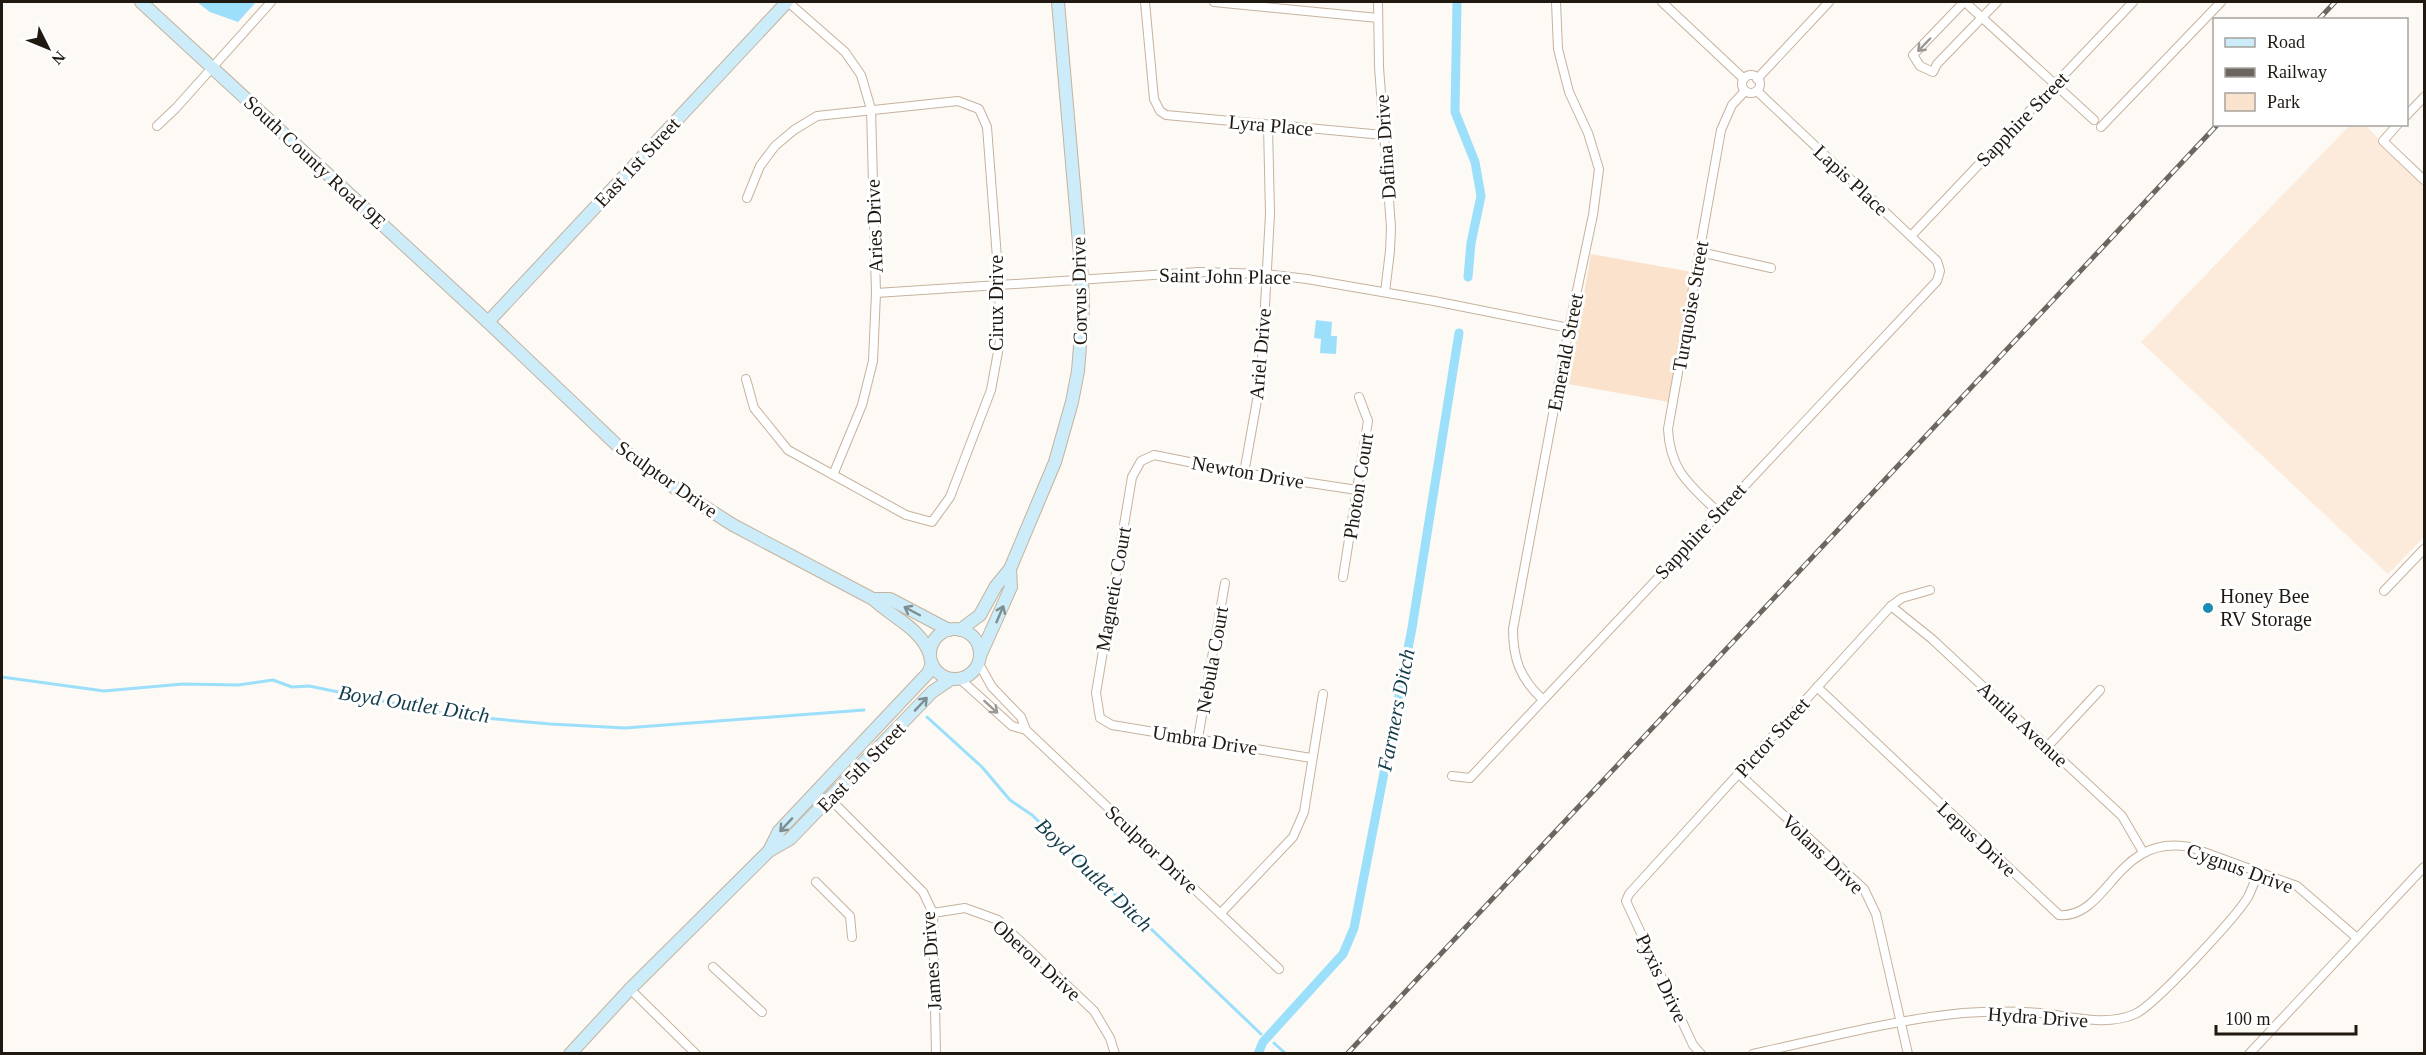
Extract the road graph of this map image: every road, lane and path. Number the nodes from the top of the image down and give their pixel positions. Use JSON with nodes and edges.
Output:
{"nodes":[{"id":1,"x":141,"y":2,"type":"edge"},
{"id":2,"x":271,"y":2,"type":"edge"},
{"id":3,"x":788,"y":2,"type":"edge"},
{"id":4,"x":1058,"y":2,"type":"edge"},
{"id":5,"x":1145,"y":2,"type":"edge"},
{"id":6,"x":1215,"y":2,"type":"edge"},
{"id":7,"x":1378,"y":2,"type":"edge"},
{"id":8,"x":1556,"y":2,"type":"edge"},
{"id":9,"x":1662,"y":2,"type":"edge"},
{"id":10,"x":1829,"y":2,"type":"edge"},
{"id":11,"x":1965,"y":2,"type":"edge"},
{"id":12,"x":1997,"y":2,"type":"edge"},
{"id":13,"x":2133,"y":2,"type":"edge"},
{"id":14,"x":2221,"y":2,"type":"edge"},
{"id":15,"x":1378,"y":18,"type":"junction"},
{"id":16,"x":1982,"y":18,"type":"junction"},
{"id":17,"x":213,"y":67,"type":"junction"},
{"id":18,"x":1744,"y":79,"type":"junction"},
{"id":19,"x":1757,"y":79,"type":"junction"},
{"id":20,"x":2055,"y":84,"type":"junction"},
{"id":21,"x":1745,"y":91,"type":"junction"},
{"id":22,"x":1757,"y":91,"type":"junction"},
{"id":23,"x":2424,"y":97,"type":"edge"},
{"id":24,"x":871,"y":109,"type":"junction"},
{"id":25,"x":2408,"y":114,"type":"edge"},
{"id":26,"x":1268,"y":125,"type":"junction"},
{"id":27,"x":157,"y":126,"type":"dead end"},
{"id":28,"x":2396,"y":126,"type":"edge"},
{"id":29,"x":1383,"y":135,"type":"junction"},
{"id":30,"x":2424,"y":180,"type":"edge"},
{"id":31,"x":747,"y":198,"type":"dead end"},
{"id":32,"x":1911,"y":236,"type":"junction"},
{"id":33,"x":1700,"y":252,"type":"junction"},
{"id":34,"x":1771,"y":268,"type":"dead end"},
{"id":35,"x":1940,"y":271,"type":"joint"},
{"id":36,"x":1266,"y":274,"type":"junction"},
{"id":37,"x":1082,"y":278,"type":"junction"},
{"id":38,"x":999,"y":284,"type":"junction"},
{"id":39,"x":1385,"y":292,"type":"junction"},
{"id":40,"x":876,"y":293,"type":"junction"},
{"id":41,"x":488,"y":322,"type":"junction"},
{"id":42,"x":1569,"y":328,"type":"junction"},
{"id":43,"x":746,"y":379,"type":"dead end"},
{"id":44,"x":1359,"y":397,"type":"dead end"},
{"id":45,"x":1141,"y":461,"type":"joint"},
{"id":46,"x":1244,"y":473,"type":"junction"},
{"id":47,"x":833,"y":475,"type":"junction"},
{"id":48,"x":1357,"y":490,"type":"junction"},
{"id":49,"x":1718,"y":512,"type":"junction"},
{"id":50,"x":2424,"y":549,"type":"edge"},
{"id":51,"x":1010,"y":569,"type":"junction"},
{"id":52,"x":1343,"y":577,"type":"dead end"},
{"id":53,"x":1225,"y":583,"type":"dead end"},
{"id":54,"x":1929,"y":590,"type":"dead end"},
{"id":55,"x":2384,"y":591,"type":"dead end"},
{"id":56,"x":873,"y":599,"type":"junction"},
{"id":57,"x":1891,"y":606,"type":"junction"},
{"id":58,"x":954,"y":630,"type":"junction"},
{"id":59,"x":931,"y":659,"type":"junction"},
{"id":60,"x":980,"y":660,"type":"junction"},
{"id":61,"x":955,"y":679,"type":"junction"},
{"id":62,"x":1817,"y":687,"type":"junction"},
{"id":63,"x":2100,"y":690,"type":"dead end"},
{"id":64,"x":1323,"y":694,"type":"dead end"},
{"id":65,"x":1542,"y":699,"type":"junction"},
{"id":66,"x":1100,"y":718,"type":"joint"},
{"id":67,"x":1026,"y":730,"type":"junction"},
{"id":68,"x":1198,"y":738,"type":"junction"},
{"id":69,"x":2048,"y":747,"type":"junction"},
{"id":70,"x":1311,"y":758,"type":"junction"},
{"id":71,"x":1739,"y":774,"type":"junction"},
{"id":72,"x":1452,"y":776,"type":"dead end"},
{"id":73,"x":830,"y":799,"type":"junction"},
{"id":74,"x":769,"y":851,"type":"junction"},
{"id":75,"x":2143,"y":852,"type":"junction"},
{"id":76,"x":2424,"y":867,"type":"edge"},
{"id":77,"x":2259,"y":872,"type":"junction"},
{"id":78,"x":816,"y":882,"type":"dead end"},
{"id":79,"x":1626,"y":901,"type":"joint"},
{"id":80,"x":933,"y":913,"type":"junction"},
{"id":81,"x":1221,"y":913,"type":"junction"},
{"id":82,"x":852,"y":938,"type":"dead end"},
{"id":83,"x":2357,"y":938,"type":"junction"},
{"id":84,"x":713,"y":967,"type":"dead end"},
{"id":85,"x":1279,"y":969,"type":"dead end"},
{"id":86,"x":630,"y":989,"type":"junction"},
{"id":87,"x":762,"y":1012,"type":"dead end"},
{"id":88,"x":1901,"y":1023,"type":"junction"},
{"id":89,"x":570,"y":1053,"type":"edge"},
{"id":90,"x":696,"y":1053,"type":"edge"},
{"id":91,"x":936,"y":1053,"type":"edge"},
{"id":92,"x":1114,"y":1053,"type":"edge"},
{"id":93,"x":1701,"y":1053,"type":"edge"},
{"id":94,"x":1753,"y":1053,"type":"edge"},
{"id":95,"x":1908,"y":1053,"type":"edge"},
{"id":96,"x":2249,"y":1053,"type":"edge"}],
"edges":[{"from":1,"to":17,"type":"street","name":"South County Road 9E"},
{"from":2,"to":17,"type":"street"},
{"from":3,"to":24,"type":"street","name":"Aries Drive"},
{"from":3,"to":41,"type":"street","name":"East 1st Street"},
{"from":4,"to":37,"type":"street","name":"Corvus Drive"},
{"from":5,"to":26,"type":"street","name":"Lyra Place"},
{"from":6,"to":15,"type":"street"},
{"from":7,"to":15,"type":"street","name":"Dafina Drive"},
{"from":8,"to":42,"type":"street","name":"Emerald Street"},
{"from":9,"to":18,"type":"street"},
{"from":10,"to":19,"type":"street"},
{"from":11,"to":16,"type":"street"},
{"from":11,"to":16,"type":"street","one_way":true},
{"from":12,"to":16,"type":"street"},
{"from":13,"to":20,"type":"street","name":"Sapphire Street"},
{"from":14,"to":20,"type":"street"},
{"from":15,"to":29,"type":"street","name":"Dafina Drive"},
{"from":16,"to":20,"type":"street"},
{"from":17,"to":27,"type":"street"},
{"from":17,"to":41,"type":"street","name":"South County Road 9E"},
{"from":18,"to":19,"type":"street"},
{"from":18,"to":21,"type":"street"},
{"from":19,"to":22,"type":"street"},
{"from":20,"to":32,"type":"street","name":"Sapphire Street"},
{"from":21,"to":22,"type":"street"},
{"from":21,"to":33,"type":"street","name":"Turquoise Street"},
{"from":22,"to":32,"type":"street","name":"Lapis Place"},
{"from":23,"to":25,"type":"street"},
{"from":24,"to":31,"type":"street"},
{"from":24,"to":38,"type":"street","name":"Cirux Drive"},
{"from":24,"to":40,"type":"street","name":"Aries Drive"},
{"from":26,"to":29,"type":"street","name":"Lyra Place"},
{"from":26,"to":36,"type":"street","name":"Ariel Drive"},
{"from":28,"to":30,"type":"street"},
{"from":29,"to":39,"type":"street","name":"Dafina Drive"},
{"from":32,"to":35,"type":"street","name":"Lapis Place"},
{"from":33,"to":34,"type":"street"},
{"from":33,"to":49,"type":"street","name":"Turquoise Street"},
{"from":35,"to":49,"type":"street","name":"Sapphire Street"},
{"from":36,"to":37,"type":"street","name":"Saint John Place"},
{"from":36,"to":39,"type":"street","name":"Saint John Place"},
{"from":36,"to":46,"type":"street","name":"Ariel Drive"},
{"from":37,"to":38,"type":"street","name":"Saint John Place"},
{"from":37,"to":51,"type":"street","name":"Corvus Drive"},
{"from":38,"to":40,"type":"street","name":"Saint John Place"},
{"from":38,"to":47,"type":"street","name":"Cirux Drive"},
{"from":39,"to":42,"type":"street","name":"Saint John Place"},
{"from":40,"to":47,"type":"street","name":"Aries Drive"},
{"from":41,"to":56,"type":"street","name":"Sculptor Drive"},
{"from":42,"to":65,"type":"street","name":"Emerald Street"},
{"from":43,"to":47,"type":"street"},
{"from":44,"to":48,"type":"street","name":"Photon Court"},
{"from":45,"to":46,"type":"street","name":"Newton Drive"},
{"from":45,"to":66,"type":"street","name":"Magnetic Court"},
{"from":46,"to":48,"type":"street","name":"Newton Drive"},
{"from":48,"to":52,"type":"street","name":"Photon Court"},
{"from":49,"to":65,"type":"street","name":"Sapphire Street"},
{"from":50,"to":55,"type":"street"},
{"from":51,"to":58,"type":"street","name":"Corvus Drive"},
{"from":60,"to":51,"type":"street","name":"Corvus Drive","one_way":true},
{"from":53,"to":68,"type":"street","name":"Nebula Court"},
{"from":54,"to":57,"type":"street","name":"Pictor Street"},
{"from":58,"to":56,"type":"street","name":"Sculptor Drive","one_way":true},
{"from":56,"to":59,"type":"street","name":"Sculptor Drive"},
{"from":57,"to":62,"type":"street","name":"Pictor Street"},
{"from":57,"to":69,"type":"street","name":"Antila Avenue"},
{"from":58,"to":59,"type":"street"},
{"from":58,"to":60,"type":"street"},
{"from":59,"to":61,"type":"street"},
{"from":59,"to":74,"type":"street","name":"East 5th Street","one_way":true},
{"from":60,"to":61,"type":"street"},
{"from":60,"to":67,"type":"street","name":"Sculptor Drive"},
{"from":61,"to":67,"type":"street","name":"Sculptor Drive","one_way":true},
{"from":73,"to":61,"type":"street","name":"East 5th Street","one_way":true},
{"from":62,"to":71,"type":"street","name":"Pictor Street"},
{"from":62,"to":75,"type":"street","name":"Lepus Drive"},
{"from":63,"to":69,"type":"street"},
{"from":64,"to":70,"type":"street"},
{"from":65,"to":72,"type":"street","name":"Sapphire Street"},
{"from":66,"to":68,"type":"street","name":"Umbra Drive"},
{"from":67,"to":81,"type":"street","name":"Sculptor Drive"},
{"from":68,"to":70,"type":"street","name":"Umbra Drive"},
{"from":69,"to":75,"type":"street","name":"Antila Avenue"},
{"from":70,"to":81,"type":"street"},
{"from":71,"to":79,"type":"street","name":"Pictor Street"},
{"from":71,"to":88,"type":"street","name":"Volans Drive"},
{"from":73,"to":74,"type":"street","name":"East 5th Street"},
{"from":73,"to":80,"type":"street","name":"James Drive"},
{"from":74,"to":86,"type":"street","name":"East 5th Street"},
{"from":75,"to":77,"type":"street","name":"Cygnus Drive"},
{"from":76,"to":83,"type":"street"},
{"from":77,"to":83,"type":"street","name":"Cygnus Drive"},
{"from":77,"to":88,"type":"street","name":"Hydra Drive"},
{"from":78,"to":82,"type":"street"},
{"from":79,"to":93,"type":"street","name":"Pyxis Drive"},
{"from":80,"to":91,"type":"street","name":"James Drive"},
{"from":80,"to":92,"type":"street","name":"Oberon Drive"},
{"from":81,"to":85,"type":"street","name":"Sculptor Drive"},
{"from":83,"to":96,"type":"street"},
{"from":84,"to":87,"type":"street"},
{"from":86,"to":89,"type":"street","name":"East 5th Street"},
{"from":86,"to":90,"type":"street"},
{"from":88,"to":94,"type":"street","name":"Hydra Drive"},
{"from":88,"to":95,"type":"street","name":"Volans Drive"}]}
